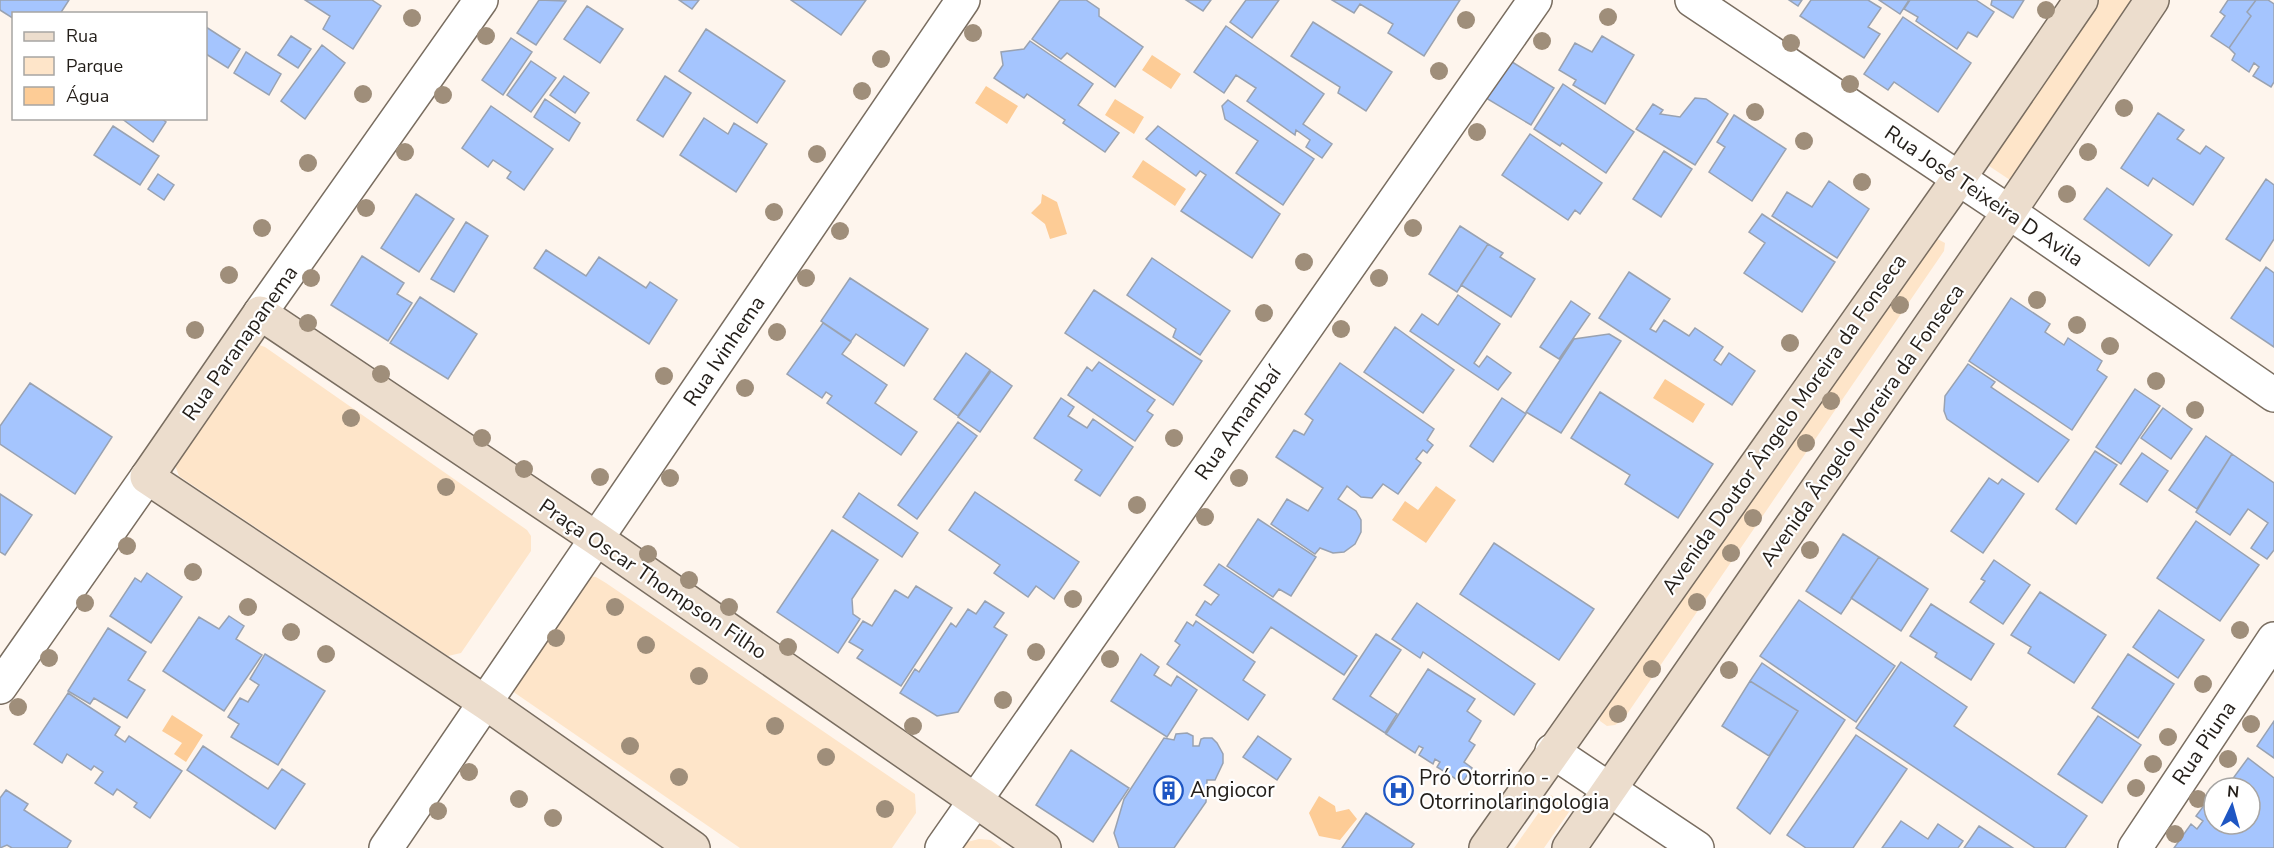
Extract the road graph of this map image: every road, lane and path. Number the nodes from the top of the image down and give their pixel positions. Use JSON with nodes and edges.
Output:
{"nodes":[{"id":1,"x":481,"y":0,"type":"edge"},
{"id":2,"x":963,"y":0,"type":"edge"},
{"id":3,"x":1535,"y":0,"type":"edge"},
{"id":4,"x":1692,"y":0,"type":"edge"},
{"id":5,"x":2080,"y":0,"type":"edge"},
{"id":6,"x":2152,"y":0,"type":"edge"},
{"id":7,"x":1959,"y":178,"type":"junction"},
{"id":8,"x":2009,"y":212,"type":"junction"},
{"id":9,"x":260,"y":314,"type":"junction"},
{"id":10,"x":2274,"y":395,"type":"edge"},
{"id":11,"x":147,"y":477,"type":"junction"},
{"id":12,"x":597,"y":539,"type":"junction"},
{"id":13,"x":2274,"y":639,"type":"edge"},
{"id":14,"x":0,"y":687,"type":"edge"},
{"id":15,"x":486,"y":703,"type":"junction"},
{"id":16,"x":1552,"y":751,"type":"junction"},
{"id":17,"x":1609,"y":788,"type":"junction"},
{"id":18,"x":974,"y":800,"type":"junction"},
{"id":19,"x":386,"y":848,"type":"edge"},
{"id":20,"x":693,"y":848,"type":"edge"},
{"id":21,"x":942,"y":848,"type":"edge"},
{"id":22,"x":1044,"y":848,"type":"edge"},
{"id":23,"x":1486,"y":848,"type":"edge"},
{"id":24,"x":1569,"y":848,"type":"edge"},
{"id":25,"x":1697,"y":848,"type":"edge"},
{"id":26,"x":2135,"y":848,"type":"edge"}],
"edges":[{"from":1,"to":9,"type":"street","name":"Rua Paranapanema"},
{"from":2,"to":12,"type":"street","name":"Rua Ivinhema"},
{"from":3,"to":18,"type":"street","name":"Rua Amambaí"},
{"from":4,"to":7,"type":"street","name":"Rua José Teixeira D Avila"},
{"from":5,"to":7,"type":"street","name":"Avenida Doutor Ângelo Moreira da Fonseca"},
{"from":6,"to":8,"type":"street","name":"Avenida Ângelo Moreira da Fonseca"},
{"from":7,"to":8,"type":"street","name":"Rua José Teixeira D Avila"},
{"from":7,"to":16,"type":"street","name":"Avenida Doutor Ângelo Moreira da Fonseca"},
{"from":8,"to":10,"type":"street","name":"Rua José Teixeira D Avila"},
{"from":8,"to":17,"type":"street","name":"Avenida Ângelo Moreira da Fonseca"},
{"from":9,"to":11,"type":"street","name":"Rua Paranapanema"},
{"from":9,"to":12,"type":"street","name":"Praça Oscar Thompson Filho"},
{"from":11,"to":14,"type":"street","name":"Rua Paranapanema"},
{"from":11,"to":15,"type":"street"},
{"from":12,"to":15,"type":"street","name":"Rua Ivinhema"},
{"from":12,"to":18,"type":"street","name":"Praça Oscar Thompson Filho"},
{"from":13,"to":26,"type":"street","name":"Rua Piuna"},
{"from":15,"to":19,"type":"street","name":"Rua Ivinhema"},
{"from":15,"to":20,"type":"street"},
{"from":16,"to":17,"type":"street"},
{"from":16,"to":23,"type":"street","name":"Avenida Doutor Ângelo Moreira da Fonseca"},
{"from":17,"to":24,"type":"street","name":"Avenida Ângelo Moreira da Fonseca"},
{"from":17,"to":25,"type":"street"},
{"from":18,"to":21,"type":"street","name":"Rua Amambaí"},
{"from":18,"to":22,"type":"street","name":"Praça Oscar Thompson Filho"}]}
